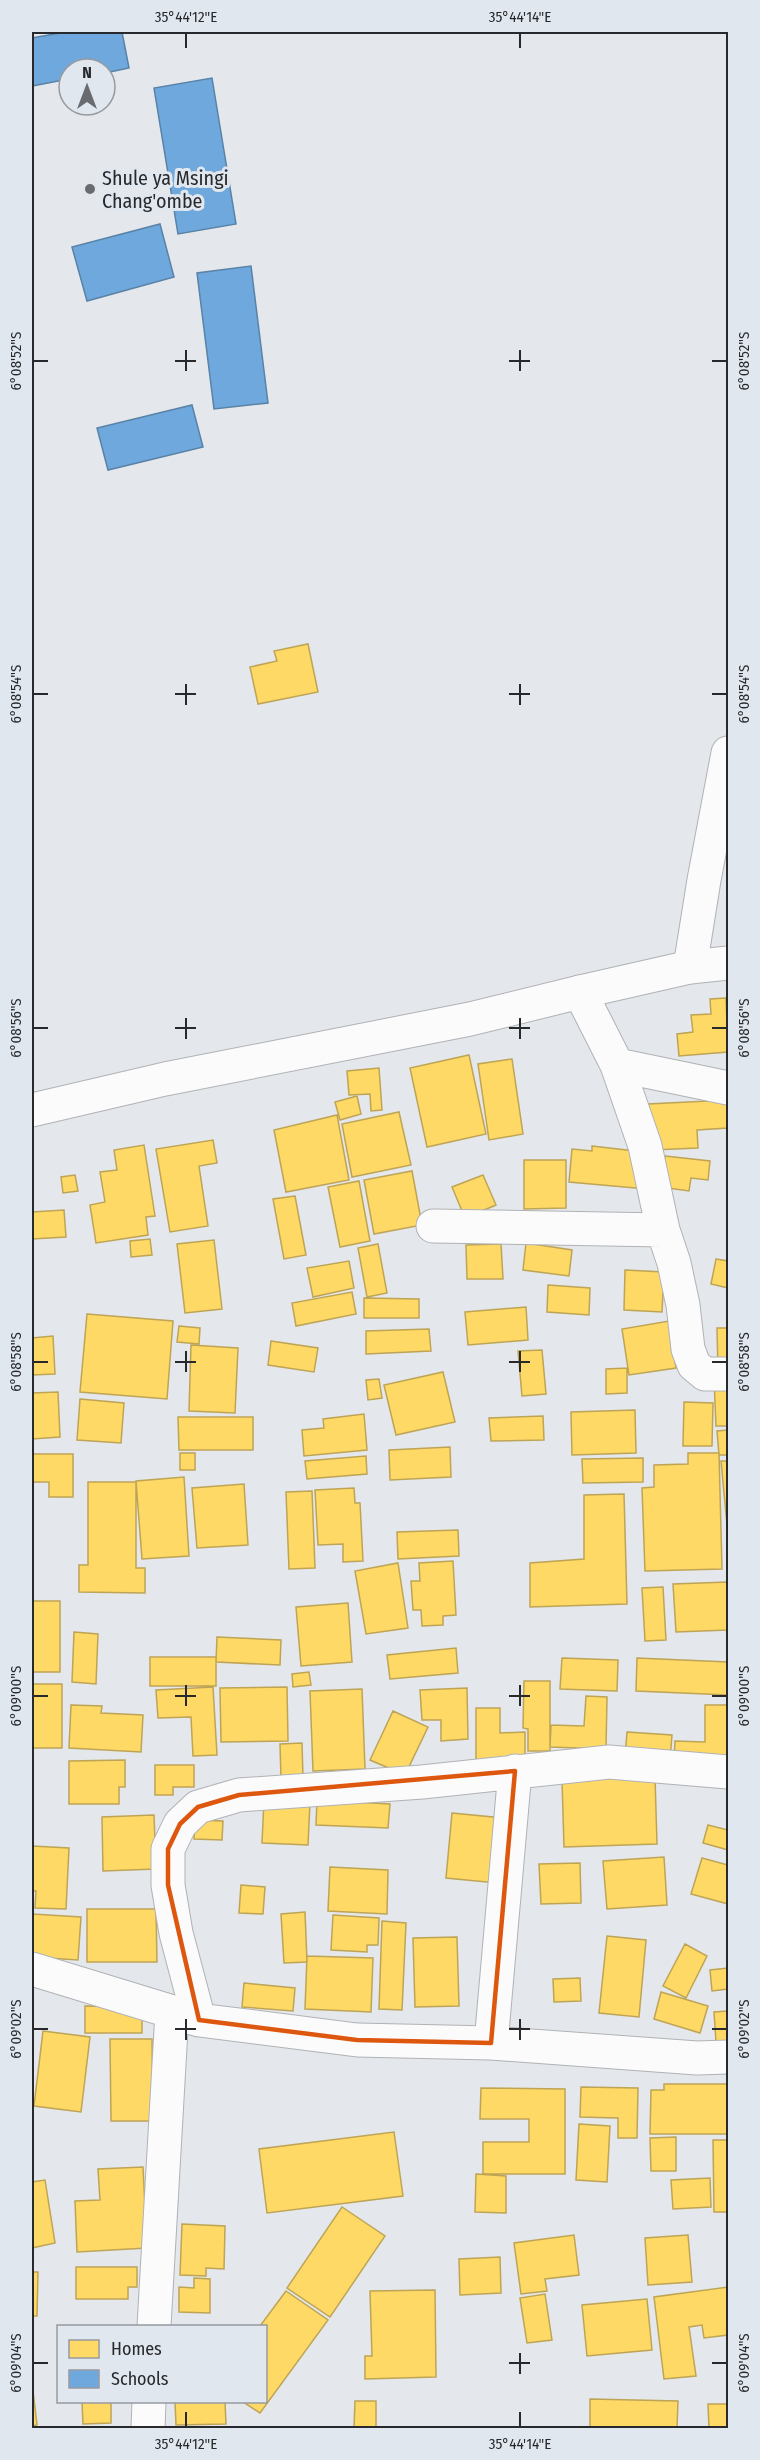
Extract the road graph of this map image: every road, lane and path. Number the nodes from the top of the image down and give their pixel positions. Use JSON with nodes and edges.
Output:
{"nodes":[{"id":1,"x":729,"y":753,"type":"edge"},
{"id":2,"x":729,"y":963,"type":"edge"},
{"id":3,"x":690,"y":968,"type":"junction"},
{"id":4,"x":580,"y":992,"type":"junction"},
{"id":5,"x":617,"y":1065,"type":"junction"},
{"id":6,"x":729,"y":1088,"type":"edge"},
{"id":7,"x":32,"y":1110,"type":"edge"},
{"id":8,"x":433,"y":1226,"type":"dead end"},
{"id":9,"x":663,"y":1230,"type":"junction"},
{"id":10,"x":729,"y":1374,"type":"edge"},
{"id":11,"x":515,"y":1771,"type":"junction"},
{"id":12,"x":729,"y":1772,"type":"edge"},
{"id":13,"x":32,"y":1969,"type":"edge"},
{"id":14,"x":186,"y":2016,"type":"junction"},
{"id":15,"x":491,"y":2043,"type":"junction"},
{"id":16,"x":729,"y":2057,"type":"edge"},
{"id":17,"x":154,"y":2325,"type":"edge"},
{"id":18,"x":149,"y":2403,"type":"edge"},
{"id":19,"x":148,"y":2428,"type":"edge"}],
"edges":[{"from":1,"to":3,"type":"street"},
{"from":2,"to":3,"type":"street"},
{"from":3,"to":4,"type":"street"},
{"from":4,"to":5,"type":"street"},
{"from":4,"to":7,"type":"street"},
{"from":5,"to":6,"type":"street"},
{"from":5,"to":9,"type":"street"},
{"from":8,"to":9,"type":"street"},
{"from":9,"to":10,"type":"street"},
{"from":11,"to":12,"type":"street"},
{"from":11,"to":14,"type":"street"},
{"from":11,"to":15,"type":"street"},
{"from":13,"to":14,"type":"street"},
{"from":14,"to":15,"type":"street"},
{"from":14,"to":17,"type":"street"},
{"from":15,"to":16,"type":"street"},
{"from":18,"to":19,"type":"street"}]}
